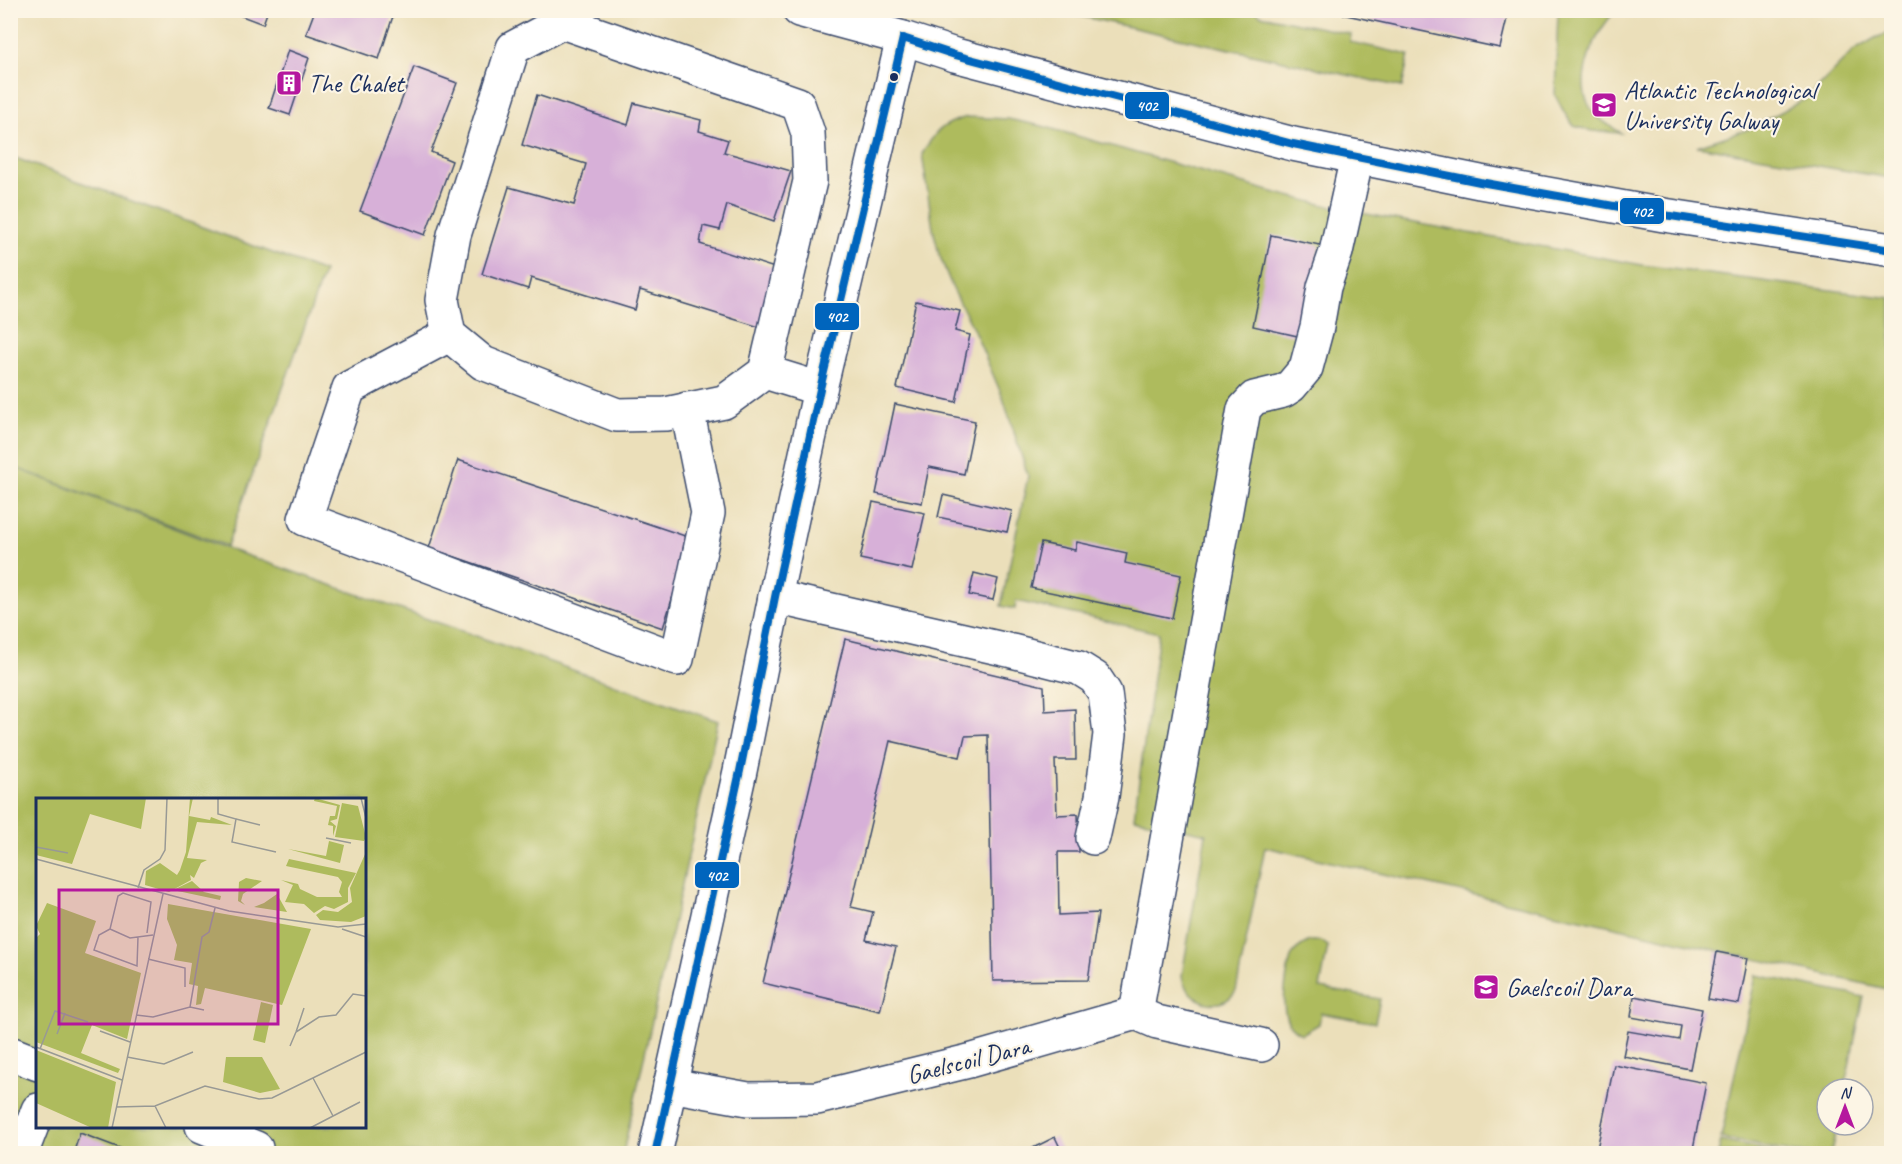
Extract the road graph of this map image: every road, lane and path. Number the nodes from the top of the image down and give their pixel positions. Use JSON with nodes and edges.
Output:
{"nodes":[{"id":1,"x":799,"y":10,"type":"edge"},
{"id":2,"x":903,"y":38,"type":"junction"},
{"id":3,"x":1357,"y":158,"type":"junction"},
{"id":4,"x":1892,"y":250,"type":"edge"},
{"id":5,"x":449,"y":335,"type":"junction"},
{"id":6,"x":765,"y":372,"type":"junction"},
{"id":7,"x":819,"y":389,"type":"junction"},
{"id":8,"x":687,"y":409,"type":"junction"},
{"id":9,"x":775,"y":597,"type":"junction"},
{"id":10,"x":1093,"y":838,"type":"dead end"},
{"id":11,"x":1136,"y":1013,"type":"junction"},
{"id":12,"x":1261,"y":1045,"type":"dead end"},
{"id":13,"x":10,"y":1053,"type":"edge"},
{"id":14,"x":36,"y":1063,"type":"edge"},
{"id":15,"x":670,"y":1085,"type":"junction"},
{"id":16,"x":36,"y":1115,"type":"edge"},
{"id":17,"x":207,"y":1128,"type":"edge"},
{"id":18,"x":256,"y":1148,"type":"dead end"},
{"id":19,"x":21,"y":1154,"type":"edge"},
{"id":20,"x":655,"y":1154,"type":"edge"}],
"edges":[{"from":1,"to":2,"type":"street"},
{"from":2,"to":3,"type":"street"},
{"from":2,"to":7,"type":"street"},
{"from":3,"to":4,"type":"street"},
{"from":3,"to":11,"type":"street"},
{"from":5,"to":6,"type":"street"},
{"from":5,"to":8,"type":"street"},
{"from":5,"to":8,"type":"street"},
{"from":6,"to":7,"type":"street"},
{"from":6,"to":8,"type":"street"},
{"from":7,"to":9,"type":"street"},
{"from":9,"to":10,"type":"street"},
{"from":9,"to":15,"type":"street"},
{"from":11,"to":12,"type":"street"},
{"from":11,"to":15,"type":"street","name":"Gaelscoil Dara"},
{"from":13,"to":14,"type":"street"},
{"from":15,"to":20,"type":"street"},
{"from":16,"to":19,"type":"street"},
{"from":17,"to":18,"type":"street"}]}
